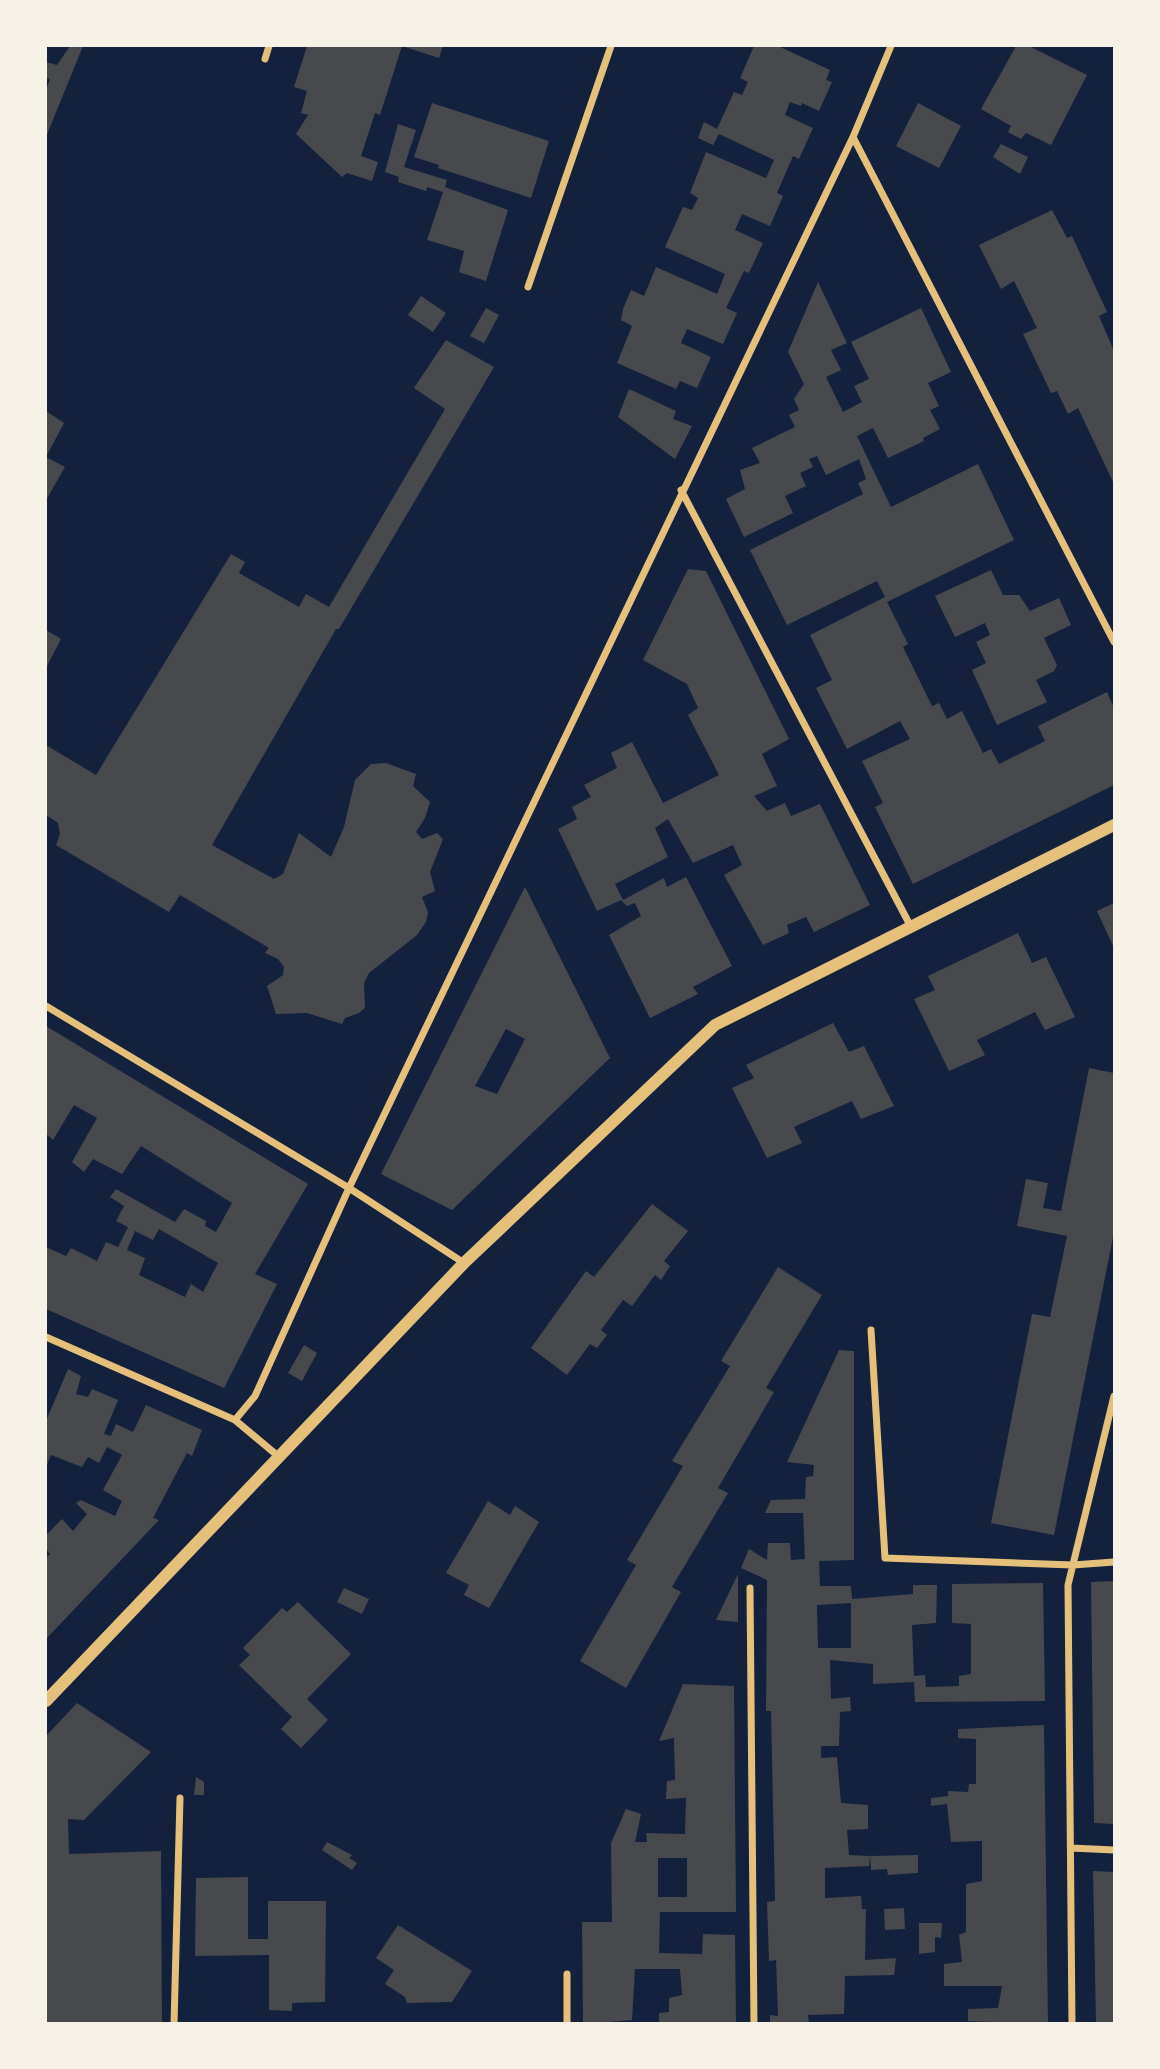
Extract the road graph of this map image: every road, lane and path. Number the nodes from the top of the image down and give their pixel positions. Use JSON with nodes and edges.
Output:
{"nodes":[{"id":1,"x":269,"y":46,"type":"edge"},
{"id":2,"x":611,"y":46,"type":"edge"},
{"id":3,"x":891,"y":46,"type":"edge"},
{"id":4,"x":265,"y":59,"type":"dead end"},
{"id":5,"x":853,"y":137,"type":"junction"},
{"id":6,"x":527,"y":287,"type":"dead end"},
{"id":7,"x":681,"y":489,"type":"junction"},
{"id":8,"x":1115,"y":642,"type":"edge"},
{"id":9,"x":1115,"y":825,"type":"edge"},
{"id":10,"x":911,"y":927,"type":"junction"},
{"id":11,"x":46,"y":1006,"type":"edge"},
{"id":12,"x":349,"y":1188,"type":"junction"},
{"id":13,"x":464,"y":1263,"type":"junction"},
{"id":14,"x":871,"y":1330,"type":"dead end"},
{"id":15,"x":46,"y":1337,"type":"edge"},
{"id":16,"x":1115,"y":1396,"type":"edge"},
{"id":17,"x":235,"y":1420,"type":"junction"},
{"id":18,"x":278,"y":1456,"type":"junction"},
{"id":19,"x":1115,"y":1562,"type":"edge"},
{"id":20,"x":1073,"y":1565,"type":"junction"},
{"id":21,"x":750,"y":1588,"type":"dead end"},
{"id":22,"x":46,"y":1701,"type":"edge"},
{"id":23,"x":180,"y":1798,"type":"dead end"},
{"id":24,"x":1071,"y":1848,"type":"junction"},
{"id":25,"x":1115,"y":1850,"type":"edge"},
{"id":26,"x":567,"y":1974,"type":"dead end"},
{"id":27,"x":174,"y":2024,"type":"edge"},
{"id":28,"x":567,"y":2024,"type":"edge"},
{"id":29,"x":754,"y":2024,"type":"edge"},
{"id":30,"x":1072,"y":2024,"type":"edge"}],
"edges":[{"from":1,"to":4,"type":"street"},
{"from":2,"to":6,"type":"street"},
{"from":3,"to":5,"type":"street"},
{"from":5,"to":7,"type":"street"},
{"from":5,"to":8,"type":"street"},
{"from":7,"to":10,"type":"street"},
{"from":7,"to":12,"type":"street"},
{"from":9,"to":10,"type":"street"},
{"from":10,"to":13,"type":"street"},
{"from":11,"to":12,"type":"street"},
{"from":12,"to":13,"type":"street"},
{"from":12,"to":17,"type":"street"},
{"from":13,"to":18,"type":"street"},
{"from":14,"to":20,"type":"street"},
{"from":15,"to":17,"type":"street"},
{"from":16,"to":20,"type":"street"},
{"from":17,"to":18,"type":"street"},
{"from":18,"to":22,"type":"street"},
{"from":19,"to":20,"type":"street"},
{"from":20,"to":24,"type":"street"},
{"from":21,"to":29,"type":"street"},
{"from":23,"to":27,"type":"street"},
{"from":24,"to":25,"type":"street"},
{"from":24,"to":30,"type":"street"},
{"from":26,"to":28,"type":"street"}]}
